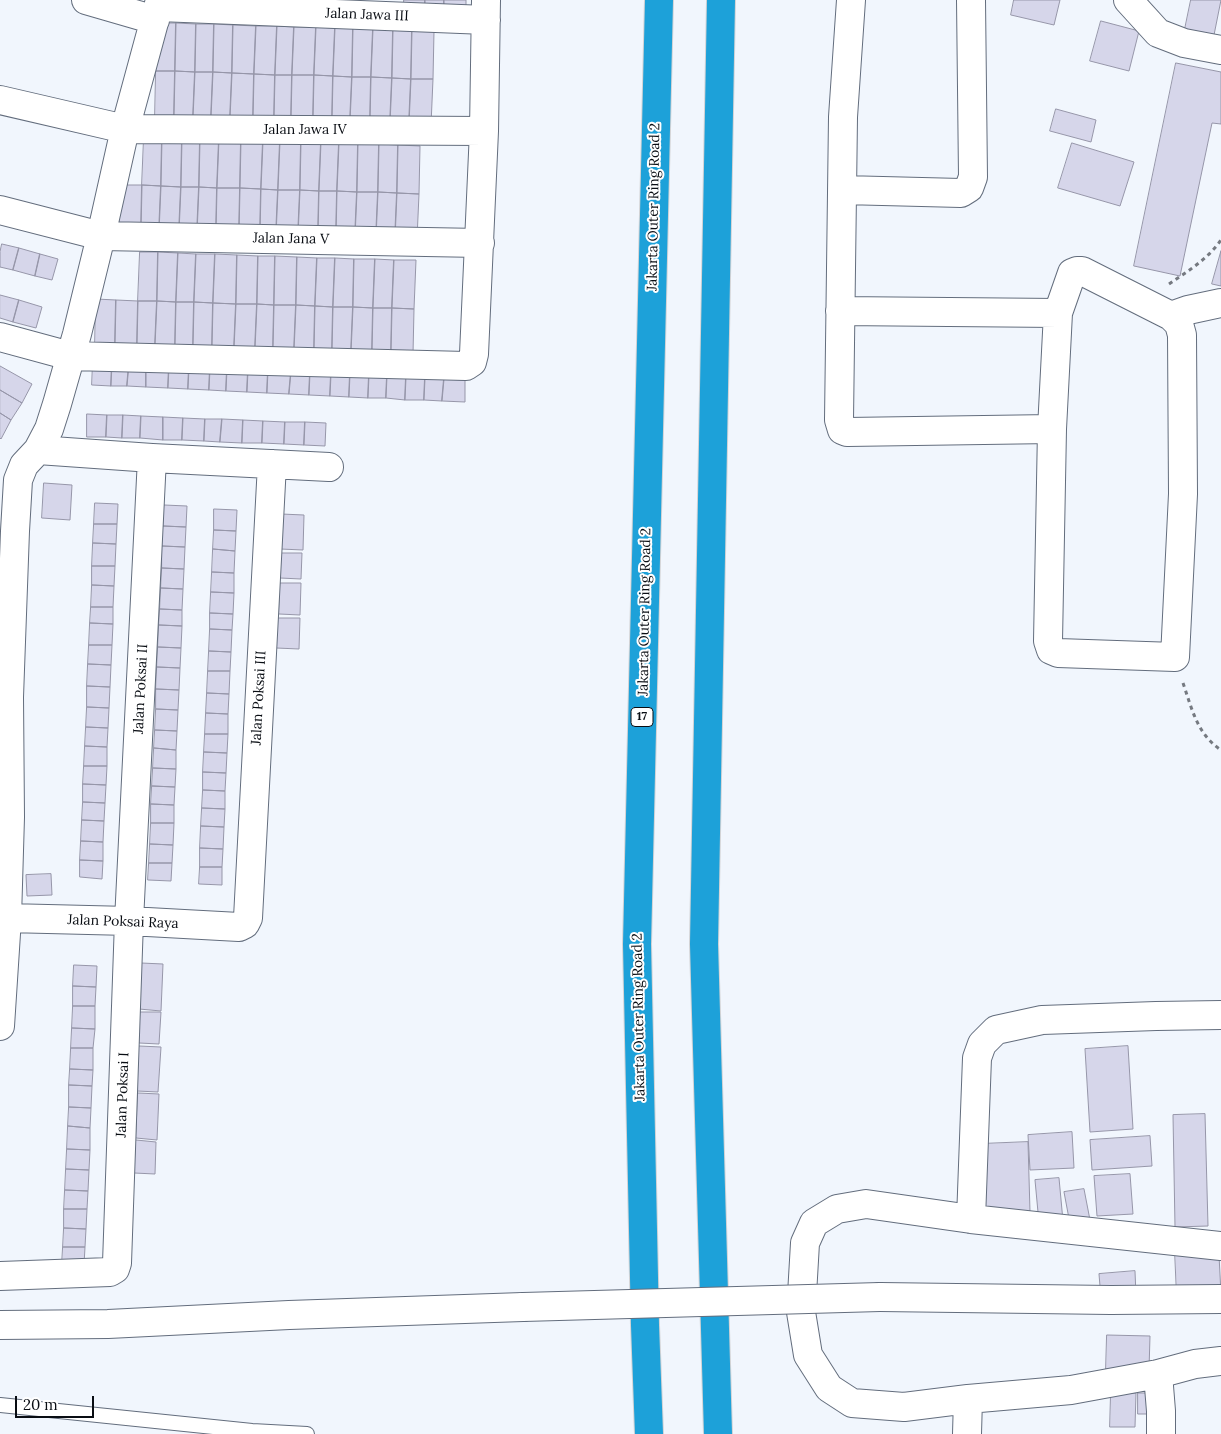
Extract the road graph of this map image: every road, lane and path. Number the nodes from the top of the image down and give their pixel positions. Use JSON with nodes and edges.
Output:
{"nodes":[{"id":1,"x":86,"y":0,"type":"edge"},
{"id":2,"x":659,"y":0,"type":"edge"},
{"id":3,"x":721,"y":0,"type":"edge"},
{"id":4,"x":851,"y":0,"type":"edge"},
{"id":5,"x":971,"y":0,"type":"edge"},
{"id":6,"x":1128,"y":0,"type":"edge"},
{"id":7,"x":158,"y":9,"type":"edge"},
{"id":8,"x":486,"y":10,"type":"edge"},
{"id":9,"x":1221,"y":50,"type":"edge"},
{"id":10,"x":0,"y":100,"type":"edge"},
{"id":11,"x":125,"y":129,"type":"junction"},
{"id":12,"x":484,"y":131,"type":"junction"},
{"id":13,"x":843,"y":190,"type":"junction"},
{"id":14,"x":0,"y":210,"type":"edge"},
{"id":15,"x":102,"y":236,"type":"junction"},
{"id":16,"x":1221,"y":240,"type":"edge"},
{"id":17,"x":480,"y":243,"type":"junction"},
{"id":18,"x":1144,"y":302,"type":"junction"},
{"id":19,"x":1221,"y":303,"type":"edge"},
{"id":20,"x":840,"y":311,"type":"junction"},
{"id":21,"x":1058,"y":313,"type":"junction"},
{"id":22,"x":1170,"y":316,"type":"junction"},
{"id":23,"x":0,"y":337,"type":"edge"},
{"id":24,"x":70,"y":356,"type":"junction"},
{"id":25,"x":1052,"y":429,"type":"junction"},
{"id":26,"x":38,"y":450,"type":"junction"},
{"id":27,"x":152,"y":458,"type":"junction"},
{"id":28,"x":272,"y":464,"type":"junction"},
{"id":29,"x":330,"y":466,"type":"dead end"},
{"id":30,"x":1175,"y":657,"type":"junction"},
{"id":31,"x":5,"y":696,"type":"edge"},
{"id":32,"x":1221,"y":750,"type":"edge"},
{"id":33,"x":5,"y":817,"type":"edge"},
{"id":34,"x":7,"y":918,"type":"junction"},
{"id":35,"x":129,"y":921,"type":"junction"},
{"id":36,"x":239,"y":927,"type":"joint"},
{"id":37,"x":1221,"y":1015,"type":"edge"},
{"id":38,"x":0,"y":1026,"type":"edge"},
{"id":39,"x":971,"y":1219,"type":"junction"},
{"id":40,"x":1221,"y":1246,"type":"edge"},
{"id":41,"x":0,"y":1276,"type":"edge"},
{"id":42,"x":1221,"y":1299,"type":"edge"},
{"id":43,"x":0,"y":1326,"type":"edge"},
{"id":44,"x":1221,"y":1361,"type":"edge"},
{"id":45,"x":1158,"y":1374,"type":"junction"},
{"id":46,"x":968,"y":1399,"type":"junction"},
{"id":47,"x":0,"y":1405,"type":"edge"},
{"id":48,"x":307,"y":1434,"type":"edge"},
{"id":49,"x":649,"y":1434,"type":"edge"},
{"id":50,"x":718,"y":1434,"type":"edge"},
{"id":51,"x":967,"y":1434,"type":"edge"},
{"id":52,"x":1161,"y":1434,"type":"edge"}],
"edges":[{"from":1,"to":7,"type":"street","name":"Jalan Jawa III"},
{"from":2,"to":49,"type":"highway","name":"Jakarta Outer Ring Road 2","number":"17"},
{"from":3,"to":50,"type":"highway"},
{"from":4,"to":13,"type":"street"},
{"from":5,"to":13,"type":"street"},
{"from":6,"to":9,"type":"street"},
{"from":7,"to":8,"type":"street","name":"Jalan Jawa III"},
{"from":7,"to":11,"type":"street"},
{"from":8,"to":12,"type":"street"},
{"from":10,"to":11,"type":"street","name":"Jalan Jawa IV"},
{"from":11,"to":12,"type":"street","name":"Jalan Jawa IV"},
{"from":11,"to":15,"type":"street"},
{"from":12,"to":17,"type":"street"},
{"from":13,"to":20,"type":"street"},
{"from":14,"to":15,"type":"street","name":"Jalan Jana V"},
{"from":15,"to":17,"type":"street","name":"Jalan Jana V"},
{"from":15,"to":24,"type":"street"},
{"from":16,"to":18,"type":"path"},
{"from":17,"to":24,"type":"street"},
{"from":18,"to":21,"type":"street"},
{"from":18,"to":22,"type":"street"},
{"from":19,"to":22,"type":"street"},
{"from":20,"to":21,"type":"street"},
{"from":20,"to":25,"type":"street"},
{"from":21,"to":25,"type":"street"},
{"from":22,"to":30,"type":"street"},
{"from":23,"to":24,"type":"street"},
{"from":24,"to":26,"type":"street"},
{"from":25,"to":30,"type":"street"},
{"from":26,"to":27,"type":"street"},
{"from":26,"to":31,"type":"street"},
{"from":27,"to":28,"type":"street"},
{"from":27,"to":35,"type":"street","name":"Jalan Poksai II"},
{"from":28,"to":29,"type":"street"},
{"from":28,"to":36,"type":"street","name":"Jalan Poksai III"},
{"from":30,"to":32,"type":"path"},
{"from":31,"to":33,"type":"street"},
{"from":33,"to":34,"type":"street"},
{"from":34,"to":35,"type":"street","name":"Jalan Poksai Raya"},
{"from":34,"to":38,"type":"street"},
{"from":35,"to":36,"type":"street","name":"Jalan Poksai Raya"},
{"from":35,"to":41,"type":"street","name":"Jalan Poksai I"},
{"from":37,"to":39,"type":"street"},
{"from":39,"to":40,"type":"street"},
{"from":39,"to":46,"type":"street"},
{"from":42,"to":43,"type":"street","bridge":true},
{"from":44,"to":45,"type":"street"},
{"from":45,"to":46,"type":"street"},
{"from":45,"to":52,"type":"street"},
{"from":46,"to":51,"type":"street"},
{"from":47,"to":48,"type":"lane"}]}
